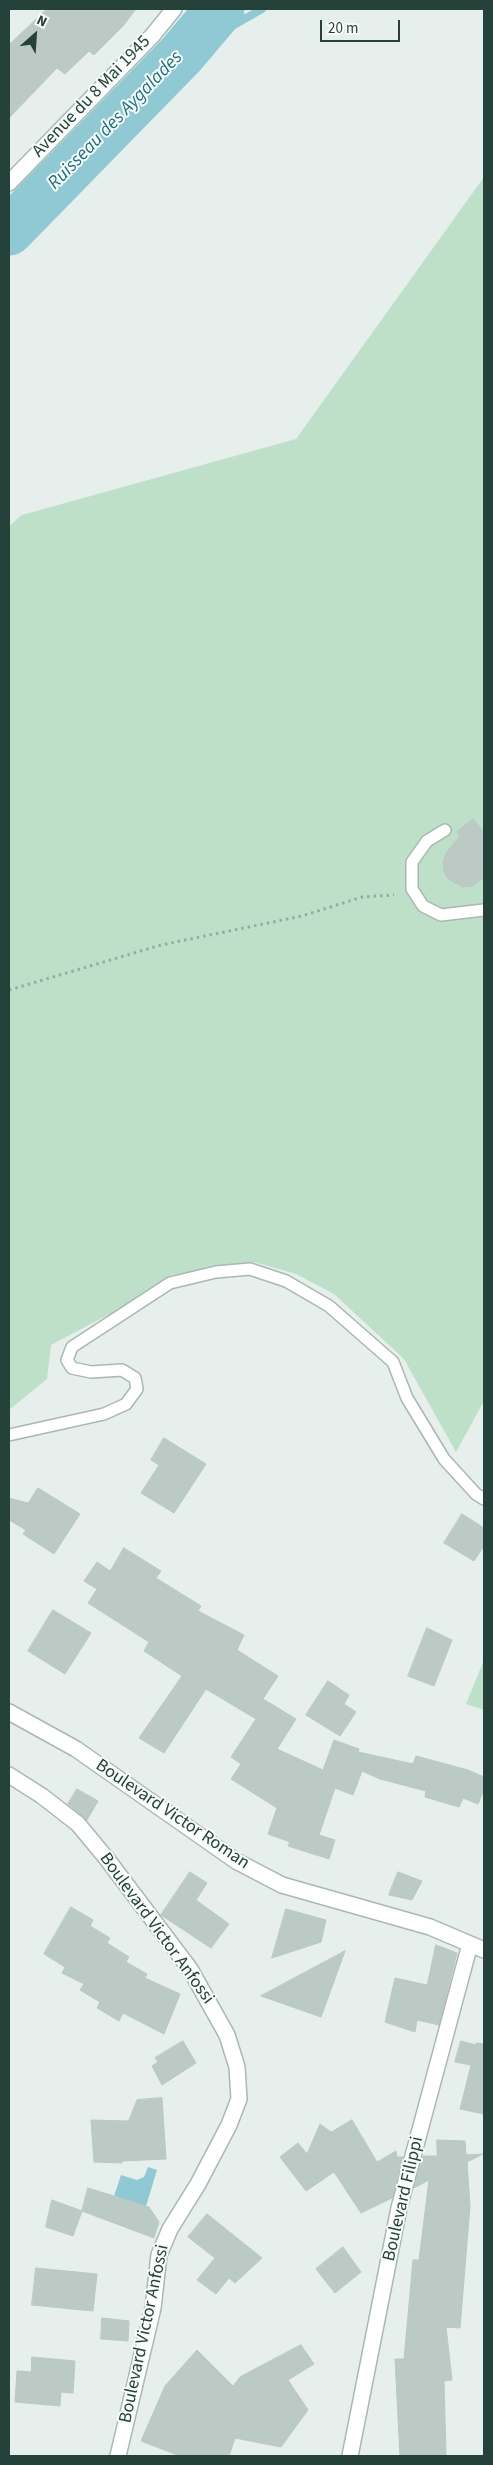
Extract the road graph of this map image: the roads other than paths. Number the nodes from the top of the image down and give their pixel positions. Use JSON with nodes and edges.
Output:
{"nodes":[{"id":1,"x":174,"y":9,"type":"edge"},
{"id":2,"x":9,"y":183,"type":"edge"},
{"id":3,"x":445,"y":830,"type":"dead end"},
{"id":4,"x":484,"y":910,"type":"edge"},
{"id":5,"x":9,"y":1436,"type":"edge"},
{"id":6,"x":484,"y":1499,"type":"edge"},
{"id":7,"x":9,"y":1712,"type":"edge"},
{"id":8,"x":9,"y":1775,"type":"edge"},
{"id":9,"x":470,"y":1944,"type":"junction"},
{"id":10,"x":484,"y":1950,"type":"edge"},
{"id":11,"x":118,"y":2456,"type":"edge"},
{"id":12,"x":350,"y":2456,"type":"edge"}],
"edges":[{"from":1,"to":2,"type":"street","name":"Avenue du 8 Mai 1945"},
{"from":3,"to":4,"type":"lane"},
{"from":5,"to":6,"type":"lane"},
{"from":7,"to":9,"type":"street","name":"Boulevard Victor Roman"},
{"from":8,"to":11,"type":"street","name":"Boulevard Victor Anfossi"},
{"from":9,"to":10,"type":"street","name":"Boulevard Victor Roman"},
{"from":9,"to":12,"type":"street","name":"Boulevard Filippi"}]}
